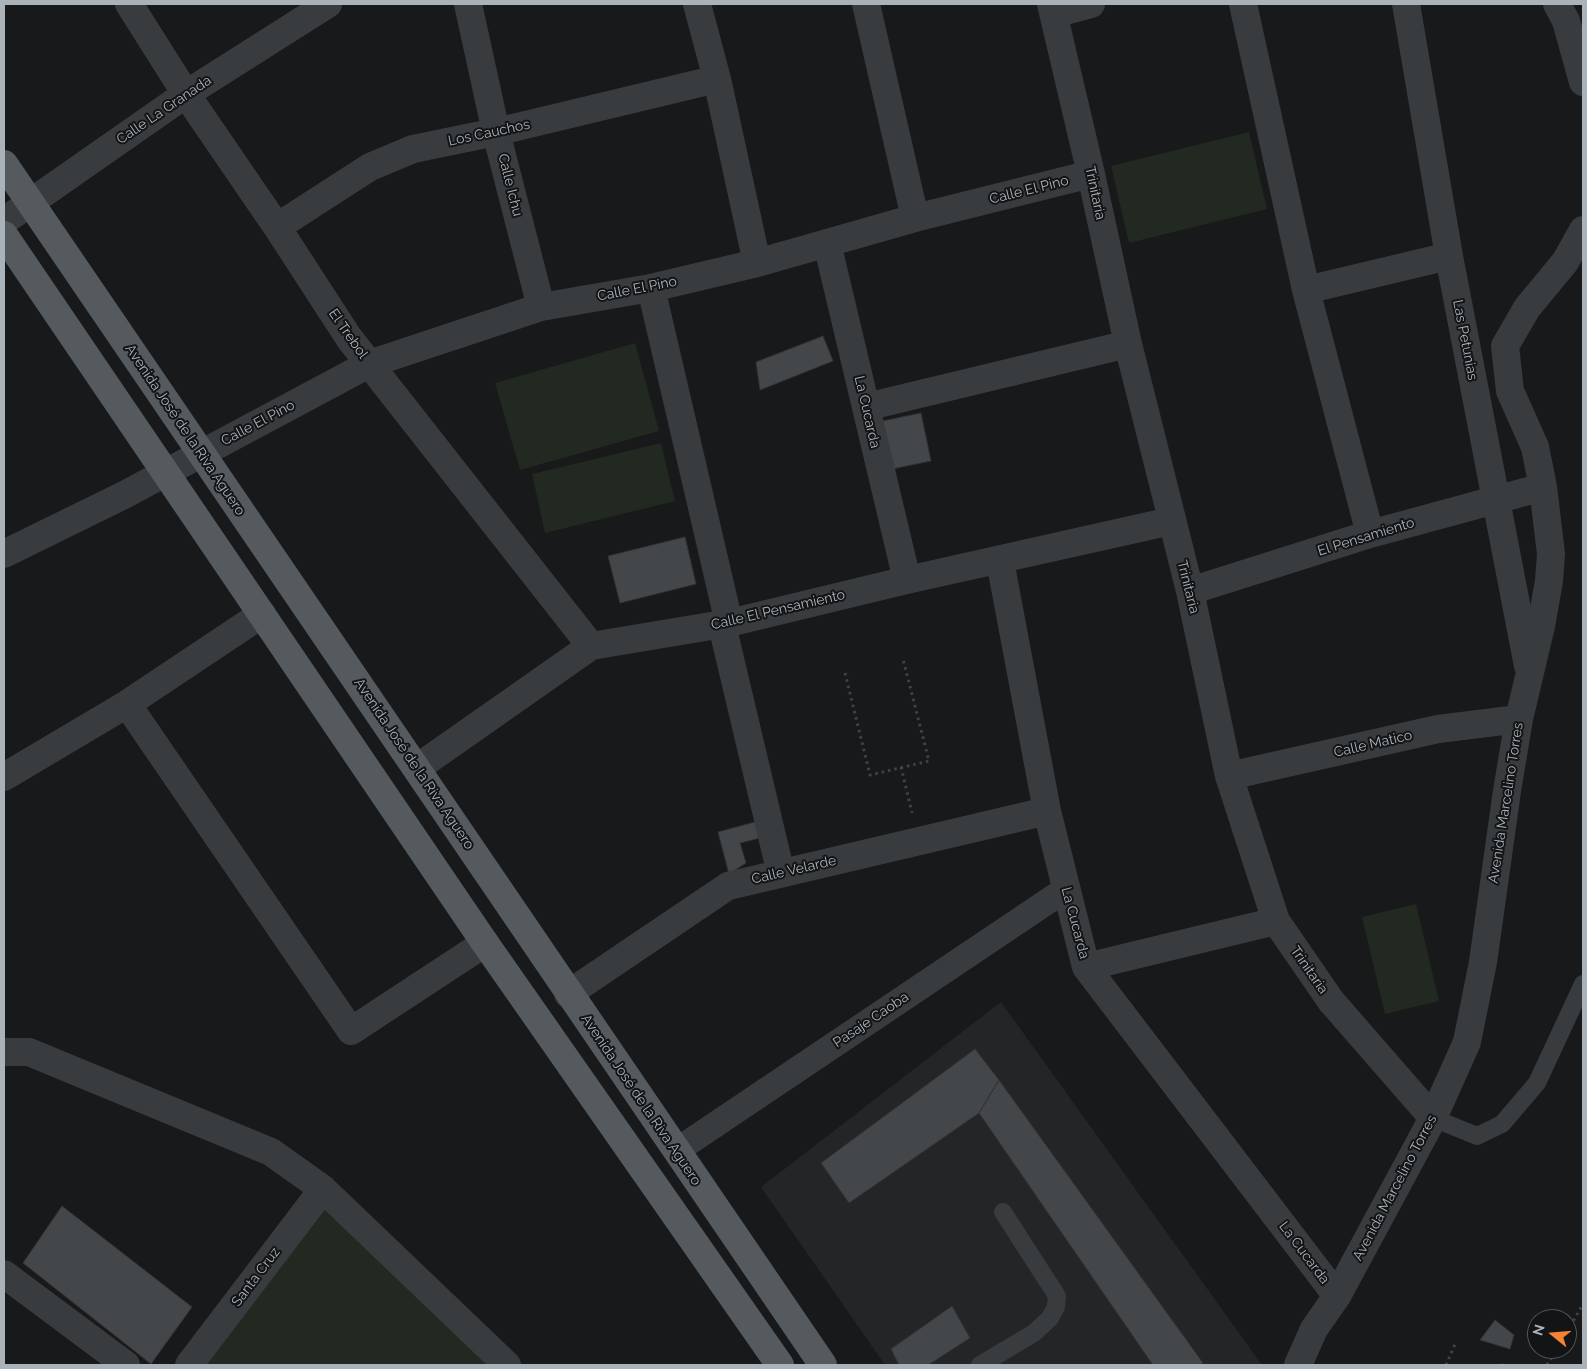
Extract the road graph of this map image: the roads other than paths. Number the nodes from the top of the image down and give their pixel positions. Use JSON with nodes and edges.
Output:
{"nodes":[{"id":1,"x":129,"y":4,"type":"edge"},
{"id":2,"x":328,"y":4,"type":"edge"},
{"id":3,"x":468,"y":4,"type":"edge"},
{"id":4,"x":697,"y":4,"type":"edge"},
{"id":5,"x":866,"y":4,"type":"edge"},
{"id":6,"x":1091,"y":4,"type":"edge"},
{"id":7,"x":1243,"y":4,"type":"edge"},
{"id":8,"x":1406,"y":4,"type":"edge"},
{"id":9,"x":1558,"y":4,"type":"edge"},
{"id":10,"x":1053,"y":9,"type":"edge"},
{"id":11,"x":717,"y":79,"type":"junction"},
{"id":12,"x":1583,"y":82,"type":"edge"},
{"id":13,"x":186,"y":94,"type":"junction"},
{"id":14,"x":496,"y":132,"type":"junction"},
{"id":15,"x":4,"y":164,"type":"edge"},
{"id":16,"x":1091,"y":174,"type":"junction"},
{"id":17,"x":31,"y":203,"type":"junction"},
{"id":18,"x":915,"y":218,"type":"junction"},
{"id":19,"x":4,"y":221,"type":"edge"},
{"id":20,"x":277,"y":227,"type":"junction"},
{"id":21,"x":1583,"y":230,"type":"edge"},
{"id":22,"x":4,"y":235,"type":"edge"},
{"id":23,"x":827,"y":243,"type":"junction"},
{"id":24,"x":1449,"y":256,"type":"junction"},
{"id":25,"x":757,"y":263,"type":"junction"},
{"id":26,"x":651,"y":288,"type":"junction"},
{"id":27,"x":1306,"y":290,"type":"junction"},
{"id":28,"x":541,"y":307,"type":"junction"},
{"id":29,"x":1128,"y":344,"type":"junction"},
{"id":30,"x":369,"y":364,"type":"junction"},
{"id":31,"x":866,"y":407,"type":"junction"},
{"id":32,"x":202,"y":454,"type":"junction"},
{"id":33,"x":165,"y":473,"type":"junction"},
{"id":34,"x":1543,"y":487,"type":"junction"},
{"id":35,"x":1496,"y":500,"type":"junction"},
{"id":36,"x":1171,"y":521,"type":"junction"},
{"id":37,"x":1370,"y":534,"type":"junction"},
{"id":38,"x":4,"y":554,"type":"edge"},
{"id":39,"x":1000,"y":561,"type":"junction"},
{"id":40,"x":906,"y":580,"type":"junction"},
{"id":41,"x":1190,"y":591,"type":"junction"},
{"id":42,"x":262,"y":614,"type":"junction"},
{"id":43,"x":725,"y":624,"type":"junction"},
{"id":44,"x":592,"y":646,"type":"junction"},
{"id":45,"x":1530,"y":674,"type":"junction"},
{"id":46,"x":127,"y":704,"type":"junction"},
{"id":47,"x":1519,"y":720,"type":"junction"},
{"id":48,"x":417,"y":768,"type":"junction"},
{"id":49,"x":1229,"y":776,"type":"junction"},
{"id":50,"x":4,"y":777,"type":"edge"},
{"id":51,"x":1047,"y":811,"type":"junction"},
{"id":52,"x":781,"y":874,"type":"junction"},
{"id":53,"x":1066,"y":889,"type":"junction"},
{"id":54,"x":1276,"y":921,"type":"junction"},
{"id":55,"x":485,"y":943,"type":"junction"},
{"id":56,"x":1086,"y":967,"type":"junction"},
{"id":57,"x":1583,"y":984,"type":"edge"},
{"id":58,"x":568,"y":994,"type":"junction"},
{"id":59,"x":4,"y":1052,"type":"edge"},
{"id":60,"x":1433,"y":1118,"type":"junction"},
{"id":61,"x":676,"y":1151,"type":"junction"},
{"id":62,"x":324,"y":1189,"type":"junction"},
{"id":63,"x":1003,"y":1212,"type":"dead end"},
{"id":64,"x":4,"y":1274,"type":"edge"},
{"id":65,"x":1337,"y":1296,"type":"junction"},
{"id":66,"x":126,"y":1365,"type":"edge"},
{"id":67,"x":189,"y":1365,"type":"edge"},
{"id":68,"x":507,"y":1365,"type":"edge"},
{"id":69,"x":780,"y":1365,"type":"edge"},
{"id":70,"x":823,"y":1365,"type":"edge"},
{"id":71,"x":980,"y":1365,"type":"edge"},
{"id":72,"x":1298,"y":1365,"type":"edge"}],
"edges":[{"from":1,"to":13,"type":"street","name":"El Trebol"},
{"from":2,"to":13,"type":"street","name":"Calle La Granada"},
{"from":3,"to":14,"type":"street","name":"Calle Ichu"},
{"from":4,"to":11,"type":"street"},
{"from":5,"to":18,"type":"street"},
{"from":6,"to":10,"type":"street"},
{"from":7,"to":27,"type":"street"},
{"from":8,"to":24,"type":"street","name":"Las Petunias"},
{"from":9,"to":12,"type":"street"},
{"from":10,"to":16,"type":"street","name":"Trinitaria"},
{"from":11,"to":14,"type":"street","name":"Los Cauchos"},
{"from":11,"to":25,"type":"street"},
{"from":13,"to":17,"type":"street","name":"Calle La Granada"},
{"from":13,"to":20,"type":"street","name":"El Trebol"},
{"from":14,"to":20,"type":"street","name":"Los Cauchos"},
{"from":14,"to":28,"type":"street","name":"Calle Ichu"},
{"from":15,"to":17,"type":"main road","name":"Avenida José de la Riva Aguero"},
{"from":16,"to":18,"type":"street","name":"Calle El Pino"},
{"from":16,"to":29,"type":"street","name":"Trinitaria"},
{"from":17,"to":19,"type":"street","name":"Calle La Granada"},
{"from":17,"to":32,"type":"main road","name":"Avenida José de la Riva Aguero"},
{"from":18,"to":23,"type":"street","name":"Calle El Pino"},
{"from":20,"to":30,"type":"street","name":"El Trebol"},
{"from":21,"to":34,"type":"street","name":"Avenida Marcelino Torres"},
{"from":22,"to":33,"type":"main road"},
{"from":23,"to":25,"type":"street","name":"Calle El Pino"},
{"from":23,"to":31,"type":"street","name":"La Cucarda"},
{"from":24,"to":27,"type":"street"},
{"from":24,"to":35,"type":"street","name":"Las Petunias"},
{"from":25,"to":26,"type":"street","name":"Calle El Pino"},
{"from":26,"to":28,"type":"street","name":"Calle El Pino"},
{"from":26,"to":43,"type":"street"},
{"from":27,"to":37,"type":"street"},
{"from":28,"to":30,"type":"street","name":"Calle El Pino"},
{"from":29,"to":31,"type":"street"},
{"from":29,"to":36,"type":"street","name":"Trinitaria"},
{"from":30,"to":32,"type":"street","name":"Calle El Pino"},
{"from":30,"to":44,"type":"street","name":"El Trebol"},
{"from":31,"to":40,"type":"street","name":"La Cucarda"},
{"from":32,"to":33,"type":"street","name":"Calle El Pino"},
{"from":32,"to":48,"type":"main road","name":"Avenida José de la Riva Aguero"},
{"from":33,"to":38,"type":"street","name":"Calle El Pino"},
{"from":33,"to":42,"type":"main road"},
{"from":34,"to":35,"type":"street","name":"El Pensamiento"},
{"from":34,"to":45,"type":"street","name":"Avenida Marcelino Torres"},
{"from":35,"to":37,"type":"street","name":"El Pensamiento"},
{"from":35,"to":45,"type":"street","name":"Las Petunias"},
{"from":36,"to":39,"type":"street","name":"Calle El Pensamiento"},
{"from":36,"to":41,"type":"street","name":"Trinitaria"},
{"from":37,"to":41,"type":"street","name":"El Pensamiento"},
{"from":39,"to":40,"type":"street","name":"Calle El Pensamiento"},
{"from":39,"to":51,"type":"street","name":"La Cucarda"},
{"from":40,"to":43,"type":"street","name":"Calle El Pensamiento"},
{"from":41,"to":49,"type":"street","name":"Trinitaria"},
{"from":42,"to":46,"type":"street"},
{"from":42,"to":55,"type":"main road"},
{"from":43,"to":44,"type":"street","name":"Calle El Pensamiento"},
{"from":43,"to":52,"type":"street"},
{"from":44,"to":48,"type":"street","name":"Calle El Pensamiento"},
{"from":45,"to":47,"type":"street","name":"Avenida Marcelino Torres"},
{"from":46,"to":50,"type":"street"},
{"from":46,"to":55,"type":"street"},
{"from":47,"to":49,"type":"street","name":"Calle Matico"},
{"from":47,"to":60,"type":"street","name":"Avenida Marcelino Torres"},
{"from":48,"to":58,"type":"main road","name":"Avenida José de la Riva Aguero"},
{"from":49,"to":54,"type":"street","name":"Trinitaria"},
{"from":51,"to":52,"type":"street","name":"Calle Velarde"},
{"from":51,"to":53,"type":"street","name":"La Cucarda"},
{"from":52,"to":58,"type":"street","name":"Calle Velarde"},
{"from":53,"to":56,"type":"street","name":"La Cucarda"},
{"from":53,"to":61,"type":"street","name":"Pasaje Caoba"},
{"from":54,"to":56,"type":"street"},
{"from":54,"to":60,"type":"street","name":"Trinitaria"},
{"from":55,"to":69,"type":"main road"},
{"from":56,"to":65,"type":"street","name":"La Cucarda"},
{"from":57,"to":60,"type":"lane"},
{"from":58,"to":61,"type":"main road","name":"Avenida José de la Riva Aguero"},
{"from":59,"to":62,"type":"street"},
{"from":60,"to":65,"type":"street","name":"Avenida Marcelino Torres"},
{"from":61,"to":70,"type":"main road","name":"Avenida José de la Riva Aguero"},
{"from":62,"to":67,"type":"street","name":"Santa Cruz"},
{"from":62,"to":68,"type":"street"},
{"from":63,"to":71,"type":"lane"},
{"from":64,"to":66,"type":"street"},
{"from":65,"to":72,"type":"street","name":"Avenida Marcelino Torres"}]}
